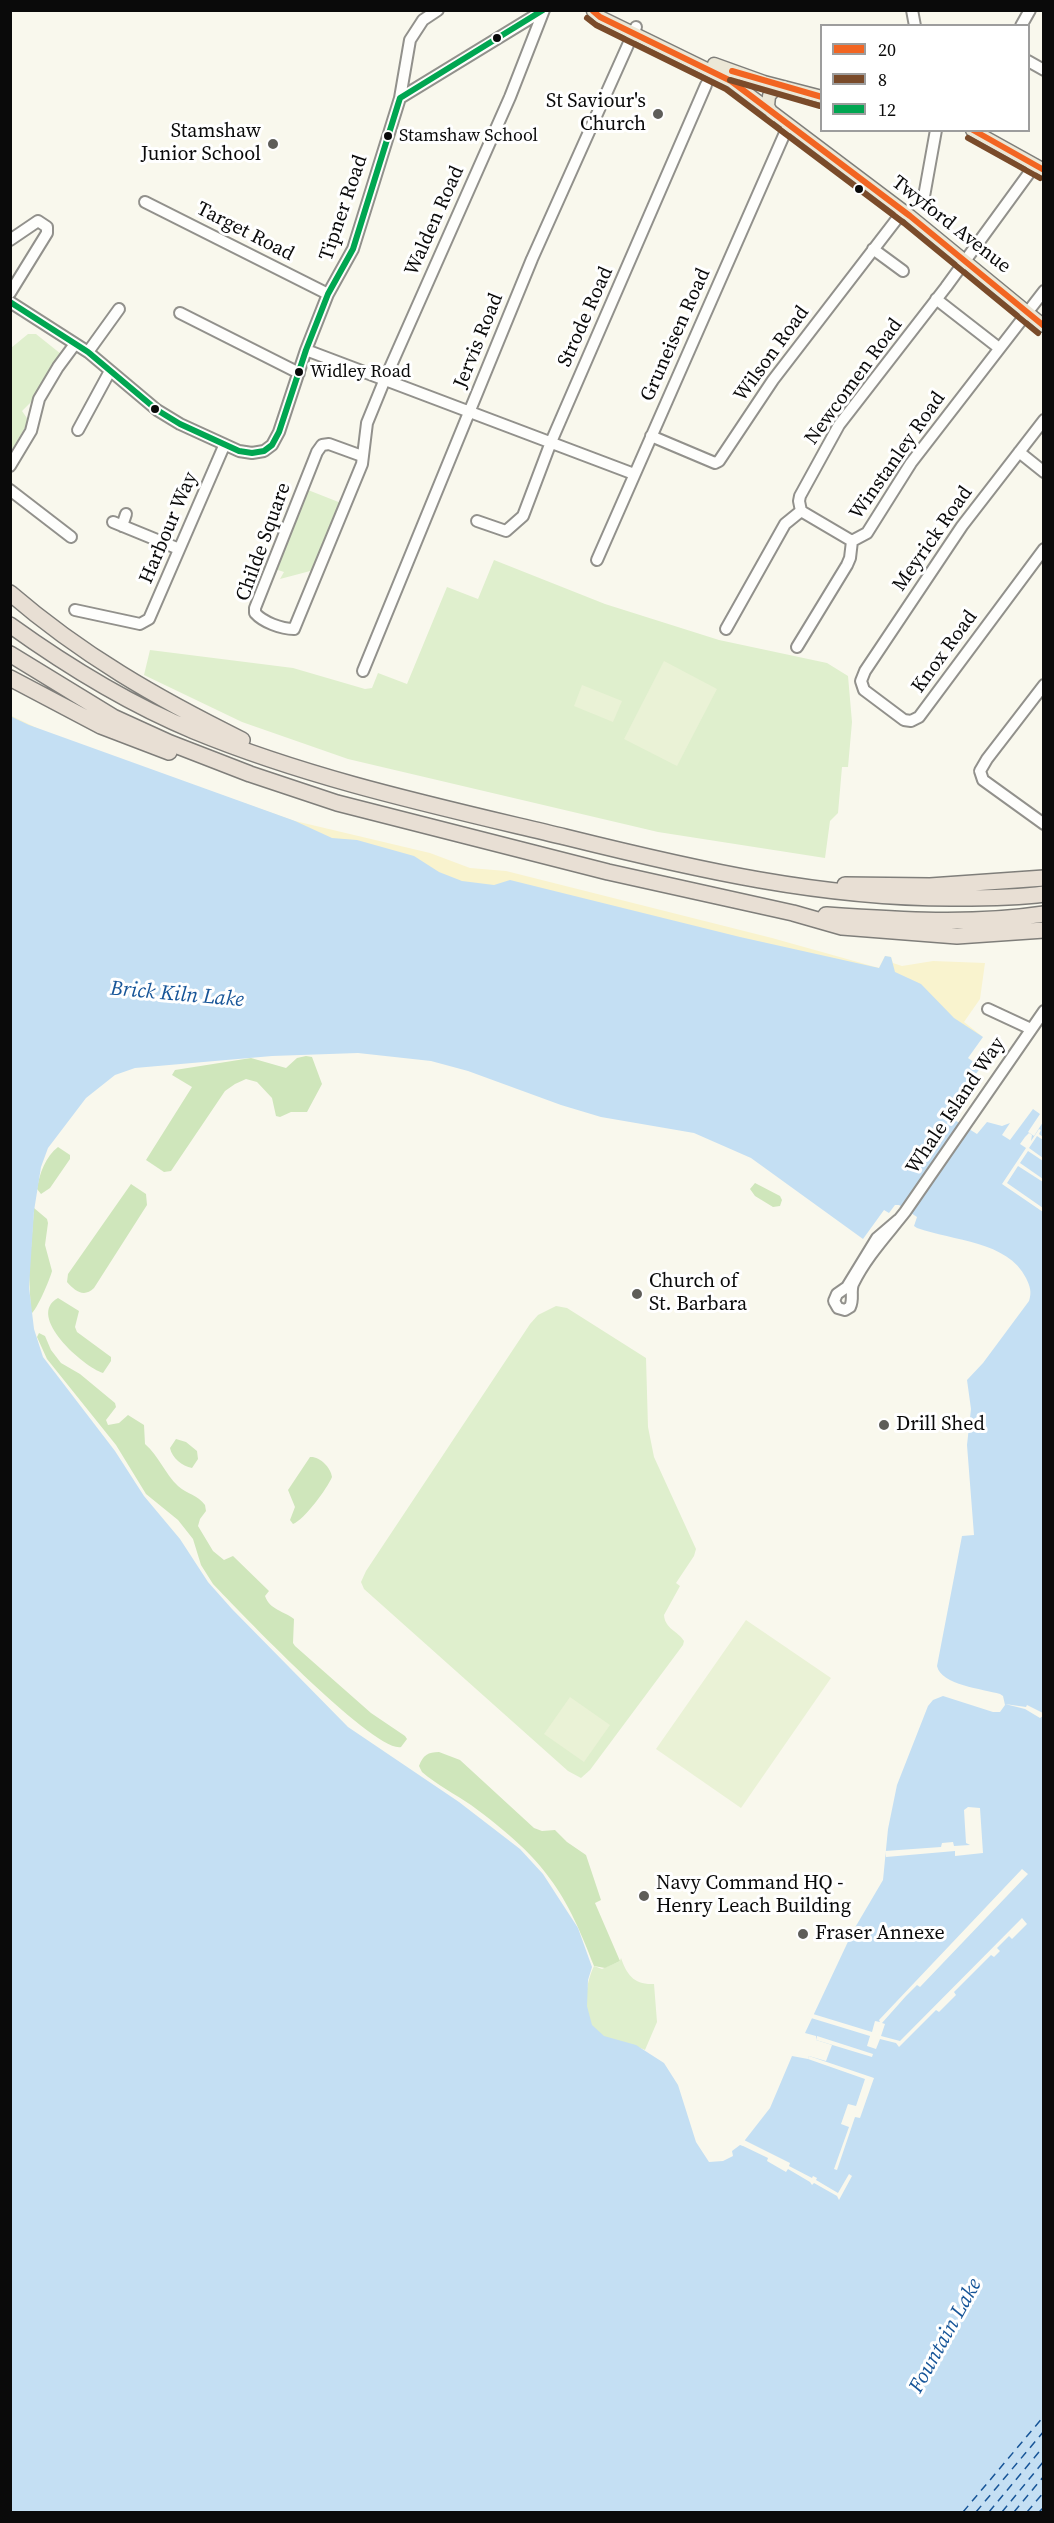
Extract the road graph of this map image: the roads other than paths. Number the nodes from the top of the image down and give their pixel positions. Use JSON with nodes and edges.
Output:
{"nodes":[{"id":1,"x":438,"y":10,"type":"edge"},
{"id":2,"x":544,"y":10,"type":"edge"},
{"id":3,"x":1030,"y":10,"type":"edge"},
{"id":4,"x":593,"y":11,"type":"edge"},
{"id":5,"x":1022,"y":24,"type":"edge"},
{"id":6,"x":635,"y":30,"type":"junction"},
{"id":7,"x":1030,"y":62,"type":"edge"},
{"id":8,"x":1044,"y":70,"type":"edge"},
{"id":9,"x":706,"y":85,"type":"dead end"},
{"id":10,"x":785,"y":88,"type":"junction"},
{"id":11,"x":820,"y":97,"type":"edge"},
{"id":12,"x":400,"y":98,"type":"junction"},
{"id":13,"x":774,"y":116,"type":"junction"},
{"id":14,"x":788,"y":126,"type":"junction"},
{"id":15,"x":936,"y":132,"type":"edge"},
{"id":16,"x":976,"y":132,"type":"edge"},
{"id":17,"x":1039,"y":168,"type":"edge"},
{"id":18,"x":145,"y":202,"type":"dead end"},
{"id":19,"x":924,"y":202,"type":"dead end"},
{"id":20,"x":903,"y":211,"type":"junction"},
{"id":21,"x":10,"y":240,"type":"edge"},
{"id":22,"x":873,"y":249,"type":"junction"},
{"id":23,"x":965,"y":260,"type":"junction"},
{"id":24,"x":903,"y":271,"type":"dead end"},
{"id":25,"x":1044,"y":291,"type":"edge"},
{"id":26,"x":10,"y":293,"type":"edge"},
{"id":27,"x":328,"y":294,"type":"junction"},
{"id":28,"x":936,"y":299,"type":"junction"},
{"id":29,"x":10,"y":302,"type":"edge"},
{"id":30,"x":112,"y":312,"type":"dead end"},
{"id":31,"x":1028,"y":312,"type":"junction"},
{"id":32,"x":180,"y":313,"type":"dead end"},
{"id":33,"x":1044,"y":326,"type":"edge"},
{"id":34,"x":75,"y":344,"type":"junction"},
{"id":35,"x":999,"y":348,"type":"junction"},
{"id":36,"x":306,"y":350,"type":"junction"},
{"id":37,"x":88,"y":352,"type":"junction"},
{"id":38,"x":110,"y":371,"type":"junction"},
{"id":39,"x":299,"y":373,"type":"junction"},
{"id":40,"x":385,"y":379,"type":"junction"},
{"id":41,"x":470,"y":410,"type":"junction"},
{"id":42,"x":1044,"y":420,"type":"edge"},
{"id":43,"x":78,"y":430,"type":"dead end"},
{"id":44,"x":651,"y":436,"type":"junction"},
{"id":45,"x":551,"y":442,"type":"junction"},
{"id":46,"x":224,"y":446,"type":"junction"},
{"id":47,"x":1019,"y":452,"type":"junction"},
{"id":48,"x":362,"y":456,"type":"junction"},
{"id":49,"x":10,"y":466,"type":"edge"},
{"id":50,"x":1044,"y":472,"type":"edge"},
{"id":51,"x":634,"y":474,"type":"junction"},
{"id":52,"x":10,"y":490,"type":"edge"},
{"id":53,"x":801,"y":511,"type":"junction"},
{"id":54,"x":126,"y":514,"type":"dead end"},
{"id":55,"x":477,"y":521,"type":"dead end"},
{"id":56,"x":514,"y":526,"type":"junction"},
{"id":57,"x":71,"y":537,"type":"dead end"},
{"id":58,"x":508,"y":540,"type":"dead end"},
{"id":59,"x":852,"y":541,"type":"junction"},
{"id":60,"x":179,"y":549,"type":"junction"},
{"id":61,"x":1044,"y":549,"type":"edge"},
{"id":62,"x":597,"y":560,"type":"dead end"},
{"id":63,"x":10,"y":593,"type":"edge"},
{"id":64,"x":75,"y":610,"type":"dead end"},
{"id":65,"x":146,"y":623,"type":"junction"},
{"id":66,"x":10,"y":625,"type":"edge"},
{"id":67,"x":726,"y":629,"type":"dead end"},
{"id":68,"x":146,"y":635,"type":"dead end"},
{"id":69,"x":797,"y":647,"type":"dead end"},
{"id":70,"x":10,"y":654,"type":"edge"},
{"id":71,"x":363,"y":671,"type":"dead end"},
{"id":72,"x":10,"y":678,"type":"edge"},
{"id":73,"x":861,"y":684,"type":"joint"},
{"id":74,"x":1044,"y":685,"type":"edge"},
{"id":75,"x":304,"y":770,"type":"junction"},
{"id":76,"x":250,"y":774,"type":"junction"},
{"id":77,"x":1044,"y":824,"type":"edge"},
{"id":78,"x":1044,"y":878,"type":"edge"},
{"id":79,"x":794,"y":886,"type":"junction"},
{"id":80,"x":1044,"y":894,"type":"edge"},
{"id":81,"x":793,"y":913,"type":"junction"},
{"id":82,"x":1044,"y":914,"type":"edge"},
{"id":83,"x":1044,"y":930,"type":"edge"},
{"id":84,"x":988,"y":1009,"type":"dead end"},
{"id":85,"x":1044,"y":1011,"type":"edge"},
{"id":86,"x":1031,"y":1029,"type":"junction"},
{"id":87,"x":898,"y":1221,"type":"junction"},
{"id":88,"x":842,"y":1292,"type":"junction"},
{"id":89,"x":852,"y":1297,"type":"junction"}],
"edges":[{"from":1,"to":12,"type":"street","name":"Tipner Road"},
{"from":2,"to":12,"type":"street"},
{"from":2,"to":40,"type":"street","name":"Walden Road"},
{"from":3,"to":5,"type":"street"},
{"from":4,"to":6,"type":"main road"},
{"from":6,"to":10,"type":"main road"},
{"from":6,"to":13,"type":"main road","name":"Twyford Avenue"},
{"from":6,"to":41,"type":"street","name":"Jervis Road"},
{"from":7,"to":8,"type":"street"},
{"from":9,"to":45,"type":"street","name":"Strode Road"},
{"from":10,"to":11,"type":"main road"},
{"from":10,"to":13,"type":"main road"},
{"from":12,"to":27,"type":"street","name":"Tipner Road"},
{"from":13,"to":14,"type":"main road","name":"Twyford Avenue"},
{"from":14,"to":20,"type":"main road","name":"Twyford Avenue"},
{"from":14,"to":44,"type":"street","name":"Gruneisen Road"},
{"from":15,"to":19,"type":"street"},
{"from":16,"to":17,"type":"main road"},
{"from":17,"to":23,"type":"street","name":"Newcomen Road"},
{"from":18,"to":27,"type":"street","name":"Target Road"},
{"from":20,"to":22,"type":"street","name":"Wilson Road"},
{"from":20,"to":23,"type":"main road","name":"Twyford Avenue"},
{"from":21,"to":26,"type":"street"},
{"from":22,"to":24,"type":"street"},
{"from":22,"to":44,"type":"street","name":"Wilson Road"},
{"from":23,"to":28,"type":"street","name":"Newcomen Road"},
{"from":23,"to":31,"type":"main road","name":"Twyford Avenue"},
{"from":25,"to":31,"type":"street","name":"Winstanley Road"},
{"from":27,"to":36,"type":"street","name":"Tipner Road"},
{"from":28,"to":35,"type":"street"},
{"from":28,"to":53,"type":"street","name":"Newcomen Road"},
{"from":29,"to":34,"type":"street"},
{"from":30,"to":37,"type":"street"},
{"from":31,"to":33,"type":"main road","name":"Twyford Avenue"},
{"from":31,"to":35,"type":"street","name":"Winstanley Road"},
{"from":32,"to":39,"type":"street"},
{"from":34,"to":37,"type":"street"},
{"from":34,"to":49,"type":"street"},
{"from":35,"to":59,"type":"street","name":"Winstanley Road"},
{"from":36,"to":39,"type":"street","name":"Tipner Road"},
{"from":36,"to":40,"type":"street"},
{"from":37,"to":38,"type":"street"},
{"from":38,"to":43,"type":"street"},
{"from":38,"to":46,"type":"street"},
{"from":39,"to":46,"type":"street","name":"Tipner Road"},
{"from":40,"to":41,"type":"street"},
{"from":40,"to":48,"type":"street","name":"Childe Square"},
{"from":41,"to":45,"type":"street"},
{"from":41,"to":71,"type":"street","name":"Jervis Road"},
{"from":42,"to":47,"type":"street","name":"Meyrick Road"},
{"from":44,"to":51,"type":"street","name":"Gruneisen Road"},
{"from":45,"to":51,"type":"street"},
{"from":45,"to":56,"type":"street","name":"Strode Road"},
{"from":46,"to":60,"type":"street","name":"Harbour Way"},
{"from":47,"to":50,"type":"street"},
{"from":47,"to":73,"type":"street","name":"Meyrick Road"},
{"from":48,"to":48,"type":"street","name":"Childe Square"},
{"from":51,"to":62,"type":"street","name":"Gruneisen Road"},
{"from":52,"to":57,"type":"street"},
{"from":53,"to":59,"type":"street"},
{"from":53,"to":67,"type":"street"},
{"from":54,"to":60,"type":"street"},
{"from":55,"to":56,"type":"street"},
{"from":56,"to":58,"type":"street"},
{"from":59,"to":69,"type":"street","name":"Winstanley Road"},
{"from":60,"to":65,"type":"street","name":"Harbour Way"},
{"from":61,"to":73,"type":"street","name":"Knox Road"},
{"from":63,"to":75,"type":"highway"},
{"from":64,"to":65,"type":"street"},
{"from":65,"to":68,"type":"street","name":"Harbour Way"},
{"from":66,"to":75,"type":"highway"},
{"from":70,"to":76,"type":"highway"},
{"from":72,"to":76,"type":"highway"},
{"from":74,"to":77,"type":"street"},
{"from":75,"to":79,"type":"highway"},
{"from":76,"to":81,"type":"highway"},
{"from":78,"to":79,"type":"highway"},
{"from":79,"to":80,"type":"highway"},
{"from":81,"to":82,"type":"highway"},
{"from":81,"to":83,"type":"highway"},
{"from":84,"to":86,"type":"street"},
{"from":85,"to":86,"type":"street","name":"Whale Island Way"},
{"from":86,"to":87,"type":"street","name":"Whale Island Way"},
{"from":87,"to":88,"type":"street"},
{"from":87,"to":89,"type":"street"},
{"from":88,"to":89,"type":"street"},
{"from":88,"to":89,"type":"street"}]}
